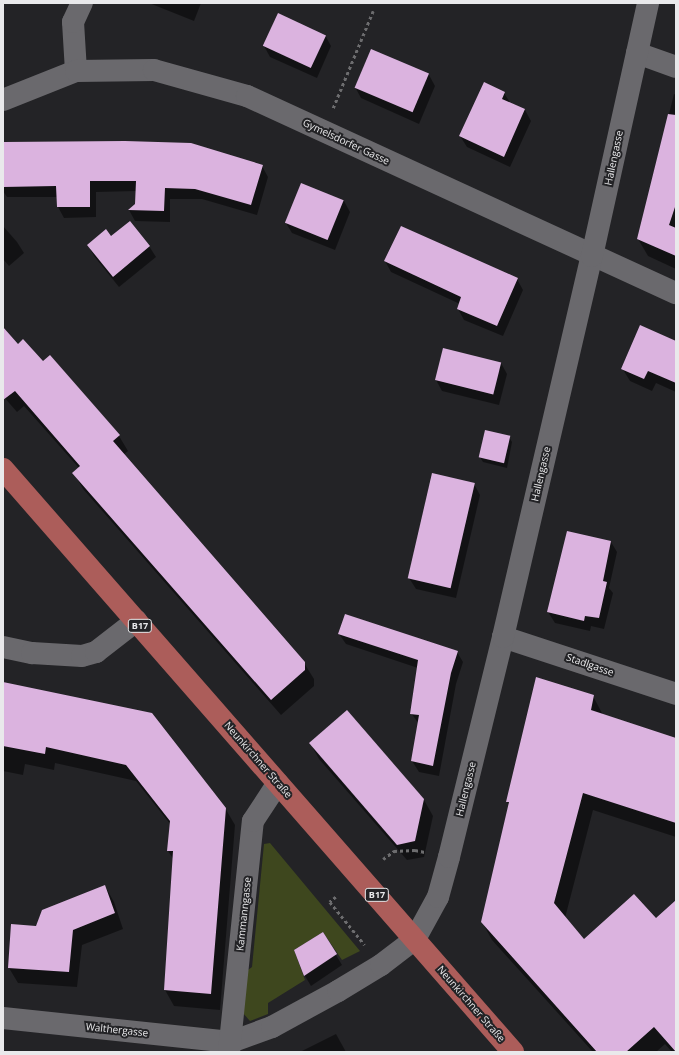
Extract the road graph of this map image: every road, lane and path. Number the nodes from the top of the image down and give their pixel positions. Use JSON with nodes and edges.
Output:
{"nodes":[{"id":1,"x":82,"y":3,"type":"edge"},
{"id":2,"x":648,"y":3,"type":"edge"},
{"id":3,"x":373,"y":11,"type":"dead end"},
{"id":4,"x":637,"y":53,"type":"junction"},
{"id":5,"x":676,"y":67,"type":"edge"},
{"id":6,"x":76,"y":71,"type":"junction"},
{"id":7,"x":3,"y":100,"type":"edge"},
{"id":8,"x":318,"y":129,"type":"junction"},
{"id":9,"x":592,"y":256,"type":"junction"},
{"id":10,"x":676,"y":294,"type":"edge"},
{"id":11,"x":3,"y":469,"type":"edge"},
{"id":12,"x":136,"y":621,"type":"junction"},
{"id":13,"x":503,"y":637,"type":"junction"},
{"id":14,"x":3,"y":647,"type":"edge"},
{"id":15,"x":676,"y":694,"type":"edge"},
{"id":16,"x":278,"y":783,"type":"junction"},
{"id":17,"x":449,"y":857,"type":"junction"},
{"id":18,"x":383,"y":859,"type":"dead end"},
{"id":19,"x":336,"y":897,"type":"dead end"},
{"id":20,"x":415,"y":939,"type":"junction"},
{"id":21,"x":368,"y":949,"type":"dead end"},
{"id":22,"x":3,"y":1018,"type":"edge"},
{"id":23,"x":230,"y":1047,"type":"edge"},
{"id":24,"x":513,"y":1052,"type":"edge"}],
"edges":[{"from":1,"to":6,"type":"street"},
{"from":2,"to":4,"type":"street","name":"Hallengasse"},
{"from":3,"to":8,"type":"path"},
{"from":4,"to":5,"type":"street"},
{"from":4,"to":9,"type":"street","name":"Hallengasse"},
{"from":6,"to":7,"type":"street","name":"Gymelsdorfer Gasse"},
{"from":6,"to":8,"type":"street","name":"Gymelsdorfer Gasse"},
{"from":8,"to":9,"type":"street","name":"Gymelsdorfer Gasse"},
{"from":9,"to":10,"type":"street","name":"Gymelsdorfer Gasse"},
{"from":9,"to":13,"type":"street","name":"Hallengasse"},
{"from":11,"to":12,"type":"main road","name":"Neunkirchner Straße","number":"B17"},
{"from":12,"to":14,"type":"street"},
{"from":12,"to":16,"type":"main road","name":"Neunkirchner Straße","number":"B17"},
{"from":13,"to":15,"type":"street","name":"Stadlgasse"},
{"from":13,"to":17,"type":"street","name":"Hallengasse"},
{"from":16,"to":20,"type":"main road","name":"Neunkirchner Straße","number":"B17"},
{"from":16,"to":23,"type":"street","name":"Kammanngasse"},
{"from":17,"to":18,"type":"path"},
{"from":17,"to":20,"type":"street","name":"Hallengasse"},
{"from":19,"to":21,"type":"path"},
{"from":20,"to":23,"type":"street"},
{"from":20,"to":24,"type":"main road","name":"Neunkirchner Straße","number":"B17"},
{"from":22,"to":23,"type":"street","name":"Walthergasse"}]}
